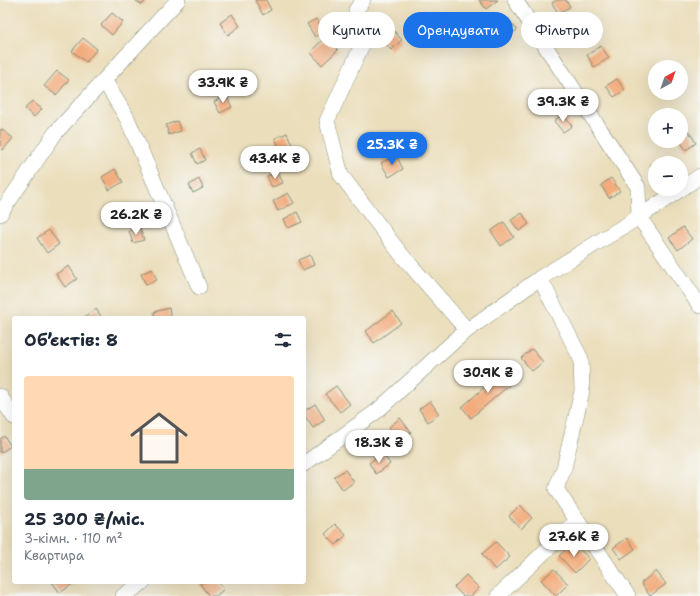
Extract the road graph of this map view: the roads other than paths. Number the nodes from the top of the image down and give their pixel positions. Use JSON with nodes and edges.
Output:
{"nodes":[{"id":1,"x":178,"y":0,"type":"edge"},
{"id":2,"x":515,"y":0,"type":"edge"},
{"id":3,"x":362,"y":1,"type":"edge"},
{"id":4,"x":104,"y":80,"type":"junction"},
{"id":5,"x":700,"y":176,"type":"edge"},
{"id":6,"x":688,"y":184,"type":"edge"},
{"id":7,"x":670,"y":196,"type":"edge"},
{"id":8,"x":0,"y":214,"type":"edge"},
{"id":9,"x":639,"y":217,"type":"junction"},
{"id":10,"x":540,"y":278,"type":"junction"},
{"id":11,"x":199,"y":287,"type":"dead end"},
{"id":12,"x":700,"y":306,"type":"edge"},
{"id":13,"x":467,"y":330,"type":"junction"},
{"id":14,"x":0,"y":396,"type":"edge"},
{"id":15,"x":12,"y":414,"type":"edge"},
{"id":16,"x":306,"y":463,"type":"edge"},
{"id":17,"x":577,"y":521,"type":"junction"},
{"id":18,"x":140,"y":584,"type":"edge"},
{"id":19,"x":126,"y":592,"type":"edge"},
{"id":20,"x":498,"y":596,"type":"edge"},
{"id":21,"x":628,"y":596,"type":"edge"}],
"edges":[{"from":1,"to":4,"type":"street"},
{"from":2,"to":9,"type":"street"},
{"from":3,"to":13,"type":"street"},
{"from":4,"to":8,"type":"street"},
{"from":4,"to":11,"type":"street"},
{"from":5,"to":6,"type":"street"},
{"from":7,"to":9,"type":"street"},
{"from":9,"to":10,"type":"street"},
{"from":9,"to":12,"type":"street"},
{"from":10,"to":13,"type":"street"},
{"from":10,"to":17,"type":"street"},
{"from":13,"to":16,"type":"street"},
{"from":14,"to":15,"type":"street"},
{"from":17,"to":20,"type":"street"},
{"from":17,"to":21,"type":"street"},
{"from":18,"to":19,"type":"street"}]}
